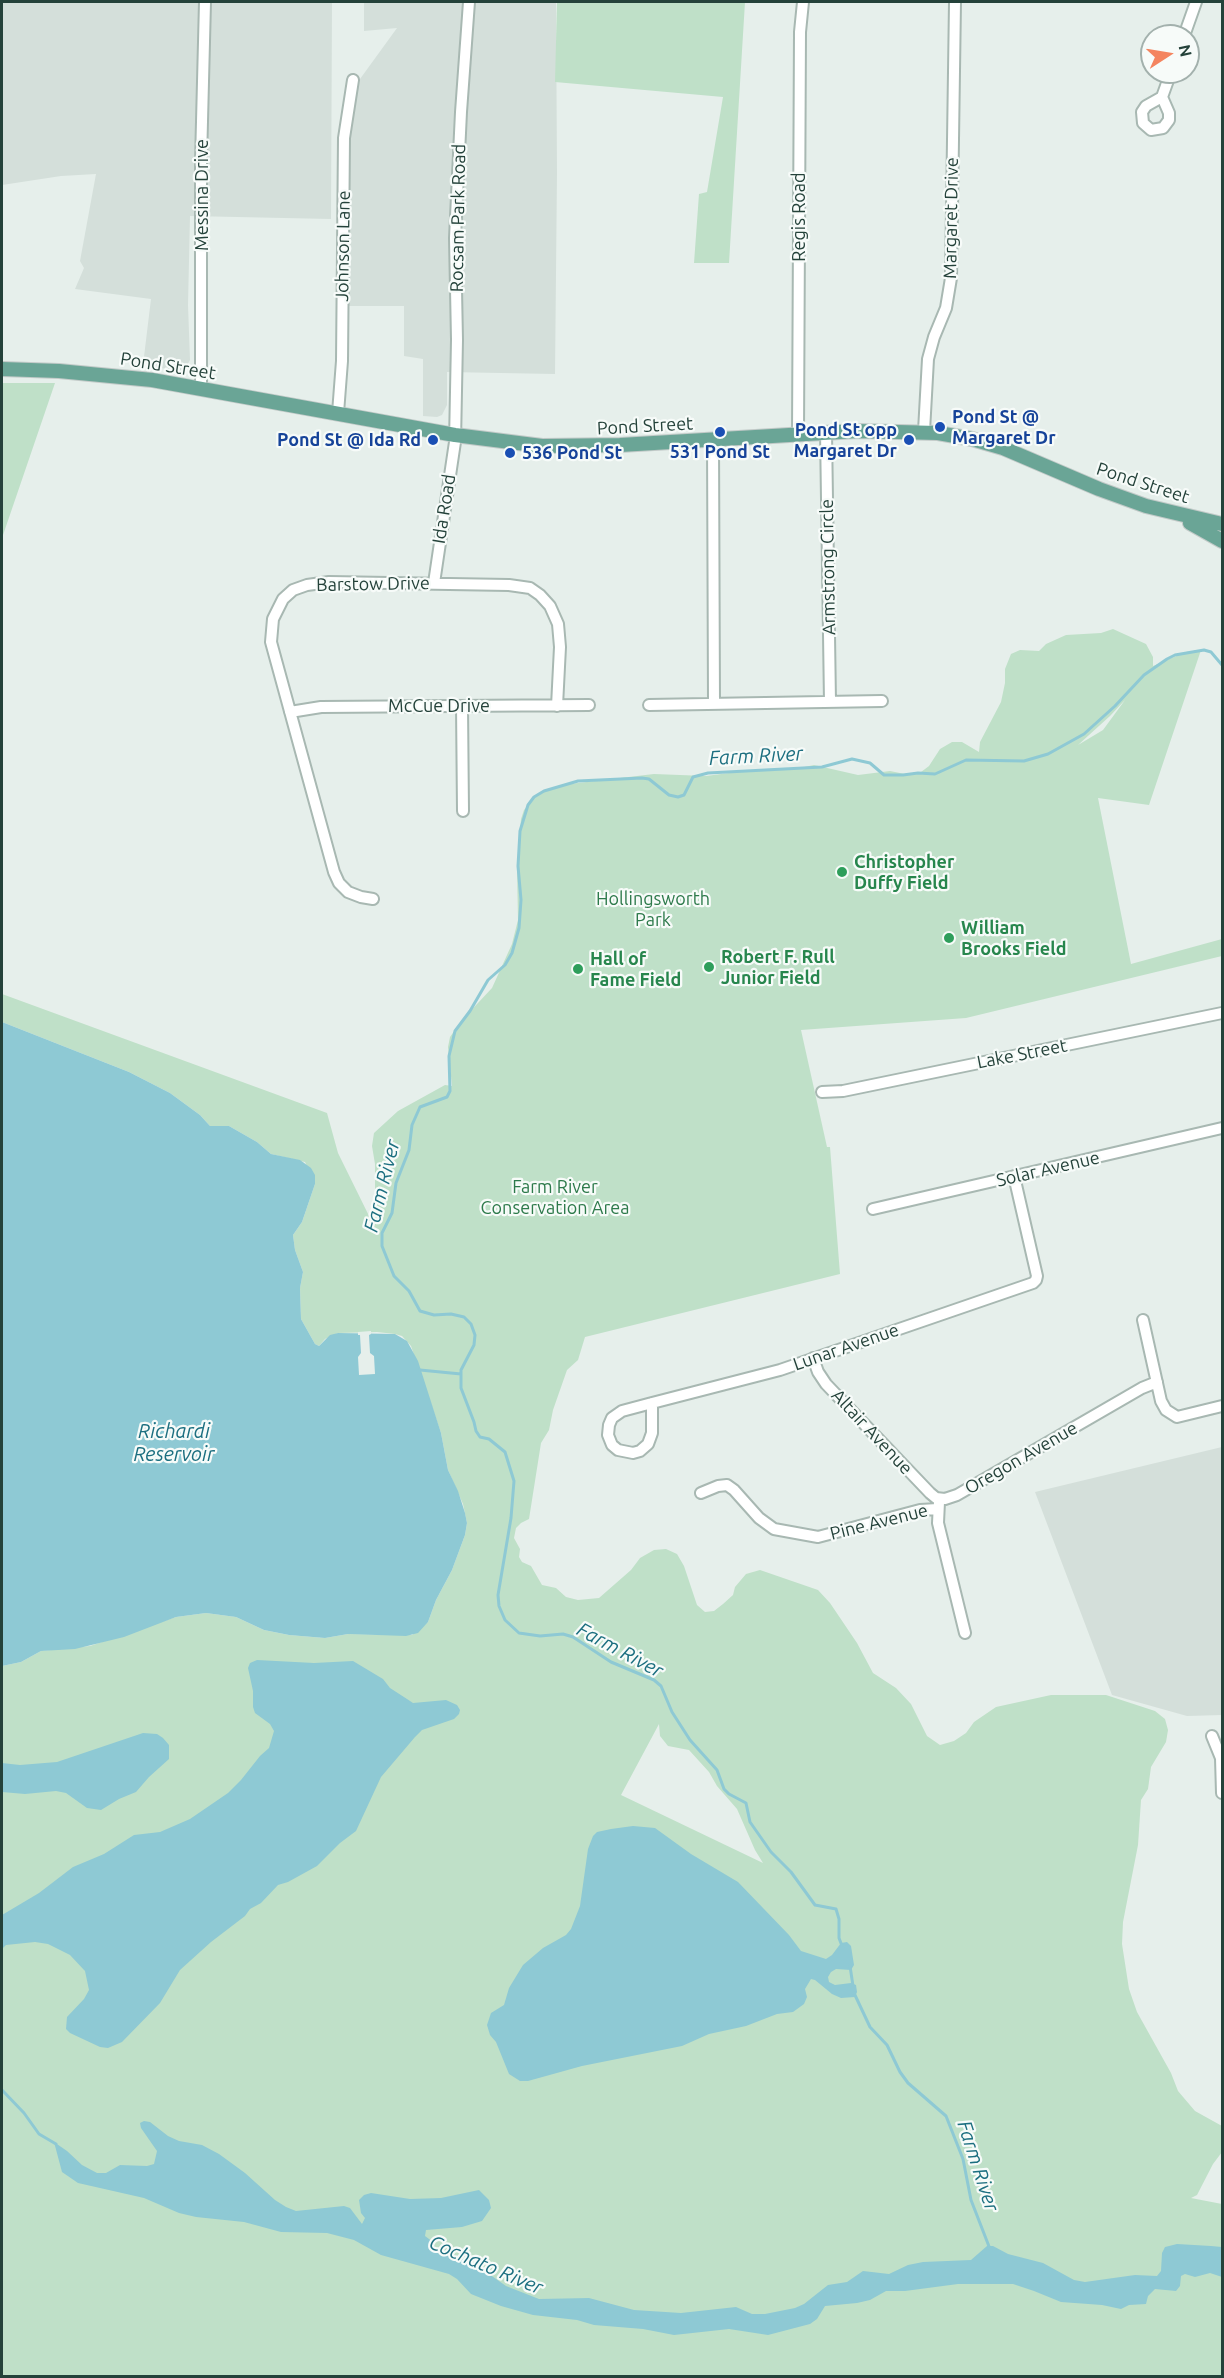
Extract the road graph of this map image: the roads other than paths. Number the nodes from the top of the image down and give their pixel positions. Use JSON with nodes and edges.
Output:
{"nodes":[{"id":1,"x":205,"y":2,"type":"edge"},
{"id":2,"x":469,"y":2,"type":"edge"},
{"id":3,"x":803,"y":2,"type":"edge"},
{"id":4,"x":955,"y":2,"type":"edge"},
{"id":5,"x":1196,"y":2,"type":"edge"},
{"id":6,"x":1188,"y":24,"type":"edge"},
{"id":7,"x":353,"y":80,"type":"dead end"},
{"id":8,"x":1167,"y":84,"type":"edge"},
{"id":9,"x":1162,"y":98,"type":"dead end"},
{"id":10,"x":2,"y":369,"type":"edge"},
{"id":11,"x":201,"y":388,"type":"junction"},
{"id":12,"x":338,"y":412,"type":"junction"},
{"id":13,"x":924,"y":431,"type":"junction"},
{"id":14,"x":826,"y":432,"type":"junction"},
{"id":15,"x":798,"y":434,"type":"junction"},
{"id":16,"x":455,"y":435,"type":"junction"},
{"id":17,"x":713,"y":440,"type":"junction"},
{"id":18,"x":1169,"y":513,"type":"junction"},
{"id":19,"x":1222,"y":524,"type":"edge"},
{"id":20,"x":1222,"y":540,"type":"edge"},
{"id":21,"x":434,"y":583,"type":"junction"},
{"id":22,"x":882,"y":701,"type":"dead end"},
{"id":23,"x":830,"y":702,"type":"junction"},
{"id":24,"x":714,"y":704,"type":"junction"},
{"id":25,"x":589,"y":705,"type":"dead end"},
{"id":26,"x":649,"y":705,"type":"dead end"},
{"id":27,"x":462,"y":706,"type":"junction"},
{"id":28,"x":557,"y":706,"type":"junction"},
{"id":29,"x":290,"y":712,"type":"junction"},
{"id":30,"x":463,"y":811,"type":"dead end"},
{"id":31,"x":373,"y":899,"type":"dead end"},
{"id":32,"x":1222,"y":1013,"type":"edge"},
{"id":33,"x":822,"y":1092,"type":"dead end"},
{"id":34,"x":1222,"y":1128,"type":"edge"},
{"id":35,"x":1014,"y":1176,"type":"junction"},
{"id":36,"x":873,"y":1209,"type":"dead end"},
{"id":37,"x":1143,"y":1320,"type":"dead end"},
{"id":38,"x":813,"y":1358,"type":"junction"},
{"id":39,"x":1157,"y":1382,"type":"junction"},
{"id":40,"x":652,"y":1403,"type":"junction"},
{"id":41,"x":1222,"y":1406,"type":"edge"},
{"id":42,"x":700,"y":1493,"type":"dead end"},
{"id":43,"x":939,"y":1504,"type":"junction"},
{"id":44,"x":965,"y":1633,"type":"dead end"},
{"id":45,"x":1212,"y":1736,"type":"dead end"},
{"id":46,"x":1222,"y":1792,"type":"edge"}],
"edges":[{"from":1,"to":11,"type":"street","name":"Messina Drive"},
{"from":2,"to":16,"type":"street","name":"Rocsam Park Road"},
{"from":3,"to":15,"type":"street","name":"Regis Road"},
{"from":4,"to":13,"type":"street","name":"Margaret Drive"},
{"from":5,"to":6,"type":"street"},
{"from":7,"to":12,"type":"street","name":"Johnson Lane"},
{"from":8,"to":9,"type":"street"},
{"from":10,"to":11,"type":"main road","name":"Pond Street"},
{"from":11,"to":12,"type":"main road","name":"Pond Street"},
{"from":12,"to":16,"type":"main road","name":"Pond Street"},
{"from":13,"to":14,"type":"main road","name":"Pond Street"},
{"from":13,"to":18,"type":"main road","name":"Pond Street"},
{"from":14,"to":15,"type":"main road","name":"Pond Street"},
{"from":14,"to":23,"type":"street","name":"Armstrong Circle"},
{"from":15,"to":17,"type":"main road","name":"Pond Street"},
{"from":16,"to":17,"type":"main road","name":"Pond Street"},
{"from":16,"to":21,"type":"street","name":"Ida Road"},
{"from":17,"to":24,"type":"street"},
{"from":18,"to":19,"type":"main road","name":"Pond Street"},
{"from":18,"to":20,"type":"main road"},
{"from":21,"to":28,"type":"street","name":"Barstow Drive"},
{"from":21,"to":29,"type":"street","name":"Barstow Drive"},
{"from":22,"to":23,"type":"street"},
{"from":23,"to":24,"type":"street"},
{"from":24,"to":26,"type":"street"},
{"from":25,"to":28,"type":"street","name":"McCue Drive"},
{"from":27,"to":28,"type":"street","name":"McCue Drive"},
{"from":27,"to":29,"type":"street","name":"McCue Drive"},
{"from":27,"to":30,"type":"street"},
{"from":29,"to":31,"type":"street","name":"Barstow Drive"},
{"from":32,"to":33,"type":"street","name":"Lake Street"},
{"from":34,"to":35,"type":"street","name":"Solar Avenue"},
{"from":35,"to":36,"type":"street","name":"Solar Avenue"},
{"from":35,"to":38,"type":"street","name":"Lunar Avenue"},
{"from":37,"to":39,"type":"street"},
{"from":38,"to":40,"type":"street","name":"Lunar Avenue"},
{"from":38,"to":43,"type":"street","name":"Altair Avenue"},
{"from":39,"to":41,"type":"street"},
{"from":39,"to":43,"type":"street","name":"Oregon Avenue"},
{"from":40,"to":40,"type":"street","name":"Lunar Avenue"},
{"from":42,"to":43,"type":"street","name":"Pine Avenue"},
{"from":43,"to":44,"type":"street"},
{"from":45,"to":46,"type":"street"}]}
